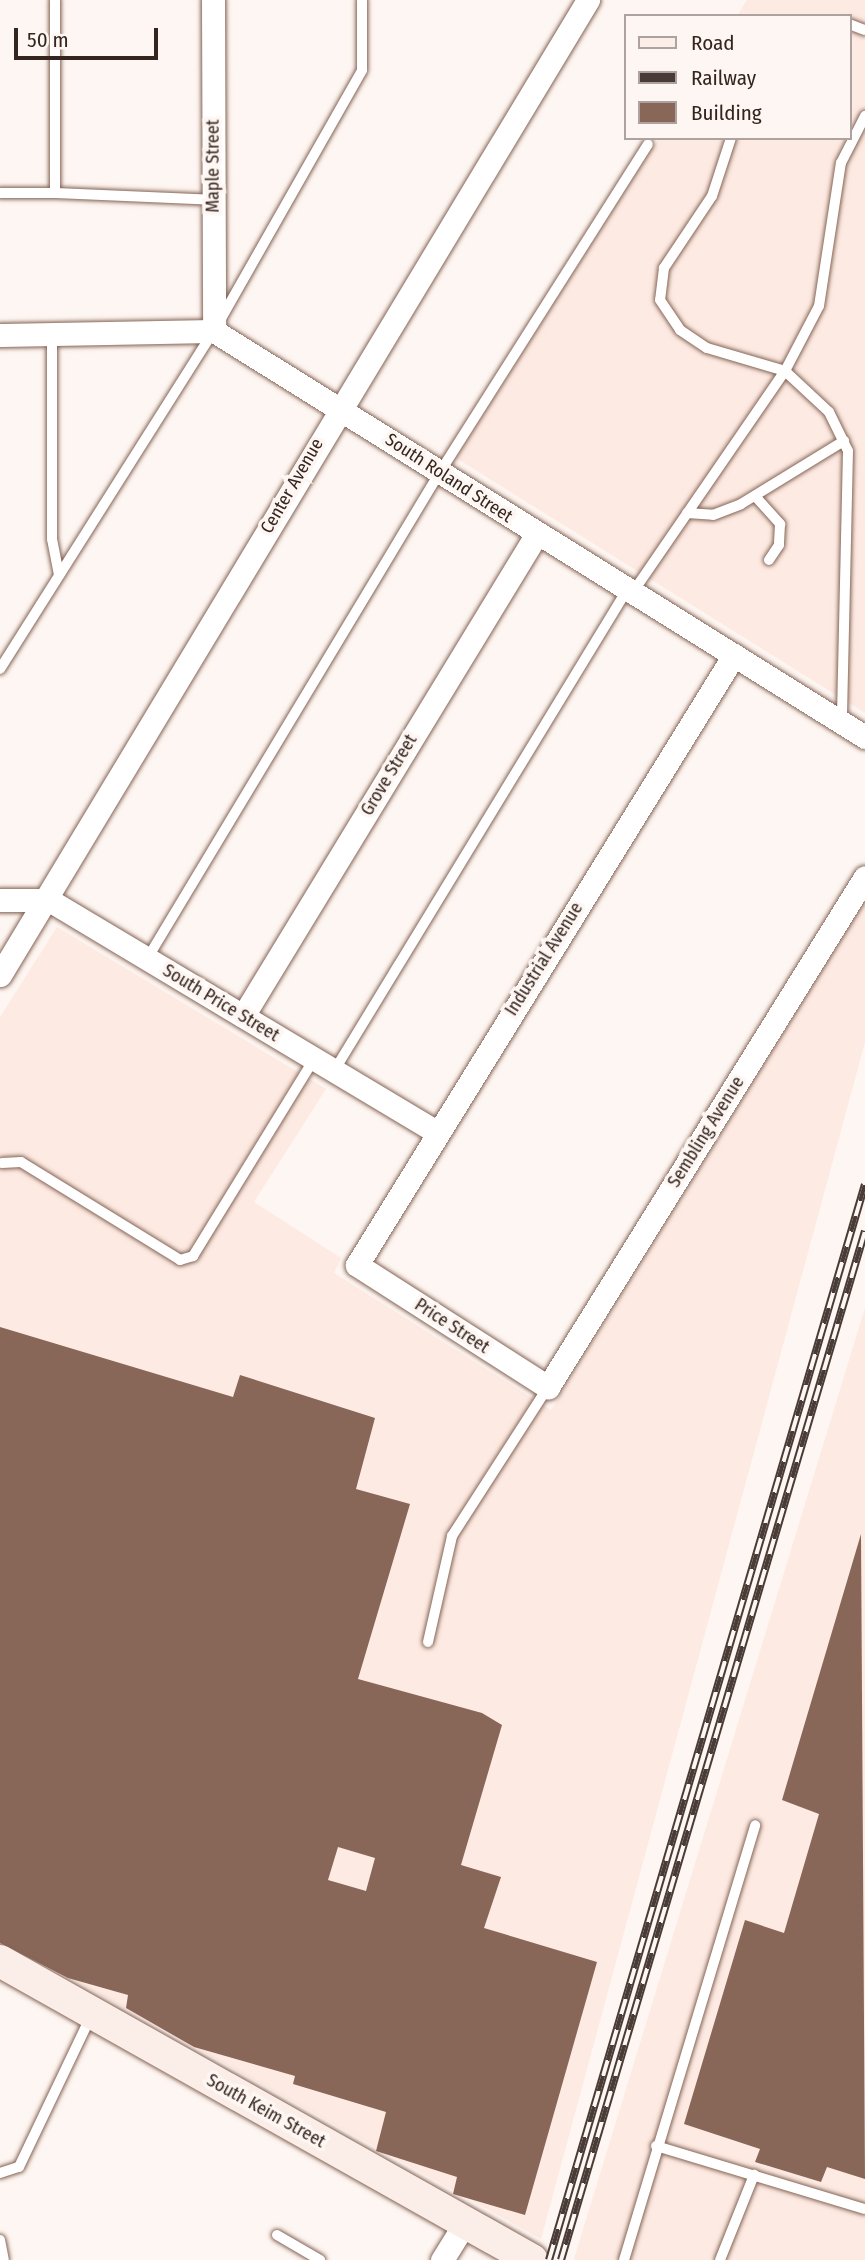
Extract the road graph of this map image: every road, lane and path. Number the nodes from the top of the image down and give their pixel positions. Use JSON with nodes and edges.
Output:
{"nodes":[{"id":1,"x":55,"y":0,"type":"edge"},
{"id":2,"x":213,"y":0,"type":"edge"},
{"id":3,"x":362,"y":0,"type":"edge"},
{"id":4,"x":588,"y":0,"type":"edge"},
{"id":5,"x":865,"y":116,"type":"edge"},
{"id":6,"x":731,"y":140,"type":"edge"},
{"id":7,"x":648,"y":144,"type":"dead end"},
{"id":8,"x":0,"y":193,"type":"edge"},
{"id":9,"x":55,"y":193,"type":"junction"},
{"id":10,"x":213,"y":200,"type":"junction"},
{"id":11,"x":214,"y":331,"type":"junction"},
{"id":12,"x":52,"y":334,"type":"junction"},
{"id":13,"x":0,"y":335,"type":"edge"},
{"id":14,"x":785,"y":371,"type":"junction"},
{"id":15,"x":339,"y":405,"type":"junction"},
{"id":16,"x":844,"y":441,"type":"junction"},
{"id":17,"x":440,"y":472,"type":"junction"},
{"id":18,"x":755,"y":496,"type":"junction"},
{"id":19,"x":687,"y":513,"type":"junction"},
{"id":20,"x":536,"y":535,"type":"junction"},
{"id":21,"x":769,"y":560,"type":"dead end"},
{"id":22,"x":59,"y":575,"type":"junction"},
{"id":23,"x":629,"y":591,"type":"junction"},
{"id":24,"x":734,"y":655,"type":"junction"},
{"id":25,"x":0,"y":669,"type":"edge"},
{"id":26,"x":842,"y":723,"type":"junction"},
{"id":27,"x":865,"y":737,"type":"edge"},
{"id":28,"x":865,"y":877,"type":"edge"},
{"id":29,"x":0,"y":900,"type":"edge"},
{"id":30,"x":49,"y":900,"type":"junction"},
{"id":31,"x":147,"y":959,"type":"junction"},
{"id":32,"x":0,"y":975,"type":"edge"},
{"id":33,"x":243,"y":1016,"type":"junction"},
{"id":34,"x":314,"y":1059,"type":"junction"},
{"id":35,"x":334,"y":1071,"type":"junction"},
{"id":36,"x":436,"y":1132,"type":"junction"},
{"id":37,"x":1,"y":1165,"type":"edge"},
{"id":38,"x":357,"y":1265,"type":"joint"},
{"id":39,"x":548,"y":1387,"type":"junction"},
{"id":40,"x":428,"y":1642,"type":"dead end"},
{"id":41,"x":755,"y":1825,"type":"dead end"},
{"id":42,"x":0,"y":1961,"type":"edge"},
{"id":43,"x":93,"y":2014,"type":"junction"},
{"id":44,"x":656,"y":2146,"type":"junction"},
{"id":45,"x":0,"y":2173,"type":"edge"},
{"id":46,"x":754,"y":2175,"type":"junction"},
{"id":47,"x":865,"y":2209,"type":"edge"},
{"id":48,"x":465,"y":2223,"type":"junction"},
{"id":49,"x":277,"y":2235,"type":"dead end"},
{"id":50,"x":0,"y":2240,"type":"edge"},
{"id":51,"x":4,"y":2260,"type":"edge"},
{"id":52,"x":320,"y":2260,"type":"edge"},
{"id":53,"x":442,"y":2260,"type":"edge"},
{"id":54,"x":532,"y":2260,"type":"edge"},
{"id":55,"x":624,"y":2260,"type":"edge"},
{"id":56,"x":720,"y":2260,"type":"edge"}],
"edges":[{"from":1,"to":9,"type":"lane"},
{"from":2,"to":10,"type":"street","name":"Maple Street"},
{"from":3,"to":11,"type":"lane"},
{"from":4,"to":15,"type":"street","name":"Center Avenue"},
{"from":5,"to":14,"type":"lane"},
{"from":6,"to":14,"type":"lane"},
{"from":7,"to":17,"type":"lane"},
{"from":8,"to":9,"type":"lane"},
{"from":9,"to":10,"type":"lane"},
{"from":10,"to":11,"type":"street","name":"Maple Street"},
{"from":11,"to":12,"type":"street"},
{"from":11,"to":15,"type":"street","name":"South Roland Street"},
{"from":11,"to":22,"type":"lane"},
{"from":12,"to":13,"type":"street"},
{"from":12,"to":22,"type":"lane"},
{"from":14,"to":16,"type":"lane"},
{"from":14,"to":19,"type":"lane"},
{"from":15,"to":17,"type":"street","name":"South Roland Street"},
{"from":15,"to":30,"type":"street","name":"Center Avenue"},
{"from":16,"to":18,"type":"lane"},
{"from":16,"to":26,"type":"lane"},
{"from":17,"to":20,"type":"street","name":"South Roland Street"},
{"from":17,"to":31,"type":"lane"},
{"from":18,"to":19,"type":"lane"},
{"from":18,"to":21,"type":"lane"},
{"from":19,"to":23,"type":"lane"},
{"from":20,"to":23,"type":"street","name":"South Roland Street"},
{"from":20,"to":33,"type":"street","name":"Grove Street"},
{"from":22,"to":25,"type":"lane"},
{"from":23,"to":24,"type":"street","name":"South Roland Street"},
{"from":23,"to":35,"type":"lane"},
{"from":24,"to":26,"type":"street","name":"South Roland Street"},
{"from":24,"to":36,"type":"street","name":"Industrial Avenue"},
{"from":26,"to":27,"type":"street","name":"South Roland Street"},
{"from":28,"to":39,"type":"street","name":"Sembling Avenue"},
{"from":29,"to":30,"type":"street"},
{"from":30,"to":31,"type":"street","name":"South Price Street"},
{"from":30,"to":32,"type":"street","name":"Center Avenue"},
{"from":31,"to":33,"type":"street","name":"South Price Street"},
{"from":33,"to":34,"type":"street","name":"South Price Street"},
{"from":34,"to":35,"type":"street","name":"South Price Street"},
{"from":34,"to":37,"type":"lane"},
{"from":35,"to":36,"type":"street","name":"South Price Street"},
{"from":36,"to":38,"type":"street","name":"Industrial Avenue"},
{"from":38,"to":39,"type":"street","name":"Price Street"},
{"from":39,"to":40,"type":"lane"},
{"from":41,"to":44,"type":"lane"},
{"from":42,"to":43,"type":"street","name":"South Keim Street"},
{"from":43,"to":45,"type":"lane"},
{"from":43,"to":48,"type":"street","name":"South Keim Street"},
{"from":44,"to":46,"type":"lane"},
{"from":44,"to":55,"type":"lane"},
{"from":46,"to":47,"type":"lane"},
{"from":46,"to":56,"type":"lane"},
{"from":48,"to":53,"type":"street"},
{"from":48,"to":54,"type":"street","name":"South Keim Street"},
{"from":49,"to":52,"type":"lane"},
{"from":50,"to":51,"type":"lane"}]}
